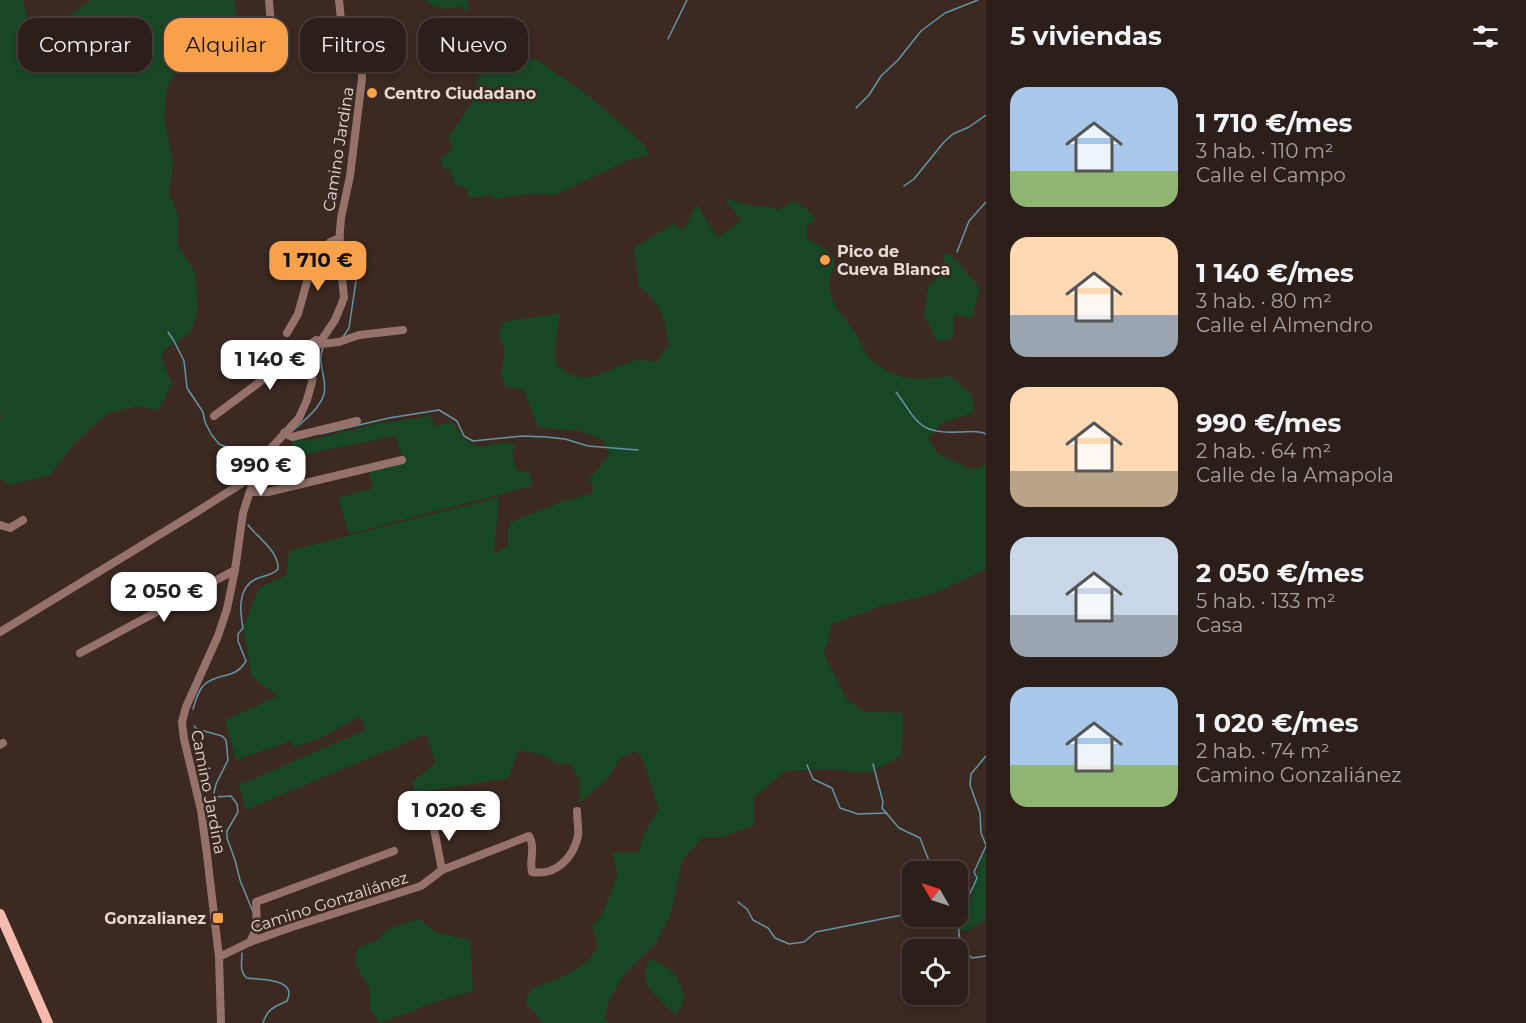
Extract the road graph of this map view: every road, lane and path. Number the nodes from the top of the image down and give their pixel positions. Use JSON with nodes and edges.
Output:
{"nodes":[{"id":1,"x":269,"y":0,"type":"edge"},
{"id":2,"x":339,"y":0,"type":"edge"},
{"id":3,"x":270,"y":18,"type":"edge"},
{"id":4,"x":340,"y":238,"type":"junction"},
{"id":5,"x":403,"y":330,"type":"dead end"},
{"id":6,"x":287,"y":333,"type":"dead end"},
{"id":7,"x":321,"y":343,"type":"junction"},
{"id":8,"x":214,"y":416,"type":"dead end"},
{"id":9,"x":357,"y":421,"type":"dead end"},
{"id":10,"x":284,"y":433,"type":"junction"},
{"id":11,"x":402,"y":460,"type":"dead end"},
{"id":12,"x":220,"y":466,"type":"dead end"},
{"id":13,"x":255,"y":475,"type":"junction"},
{"id":14,"x":250,"y":492,"type":"junction"},
{"id":15,"x":23,"y":520,"type":"dead end"},
{"id":16,"x":0,"y":525,"type":"edge"},
{"id":17,"x":235,"y":570,"type":"junction"},
{"id":18,"x":0,"y":632,"type":"edge"},
{"id":19,"x":80,"y":653,"type":"dead end"},
{"id":20,"x":577,"y":812,"type":"dead end"},
{"id":21,"x":432,"y":819,"type":"dead end"},
{"id":22,"x":394,"y":851,"type":"dead end"},
{"id":23,"x":442,"y":870,"type":"junction"},
{"id":24,"x":0,"y":914,"type":"edge"},
{"id":25,"x":250,"y":942,"type":"junction"},
{"id":26,"x":219,"y":957,"type":"junction"},
{"id":27,"x":48,"y":1023,"type":"edge"},
{"id":28,"x":221,"y":1023,"type":"edge"}],
"edges":[{"from":1,"to":3,"type":"street"},
{"from":2,"to":4,"type":"street","name":"Camino Jardina"},
{"from":4,"to":6,"type":"street"},
{"from":4,"to":7,"type":"street","name":"Camino Jardina"},
{"from":5,"to":7,"type":"street"},
{"from":7,"to":8,"type":"street"},
{"from":7,"to":10,"type":"street","name":"Camino Jardina"},
{"from":9,"to":10,"type":"street"},
{"from":10,"to":13,"type":"street","name":"Camino Jardina"},
{"from":11,"to":14,"type":"street"},
{"from":12,"to":13,"type":"street"},
{"from":13,"to":14,"type":"street","name":"Camino Jardina"},
{"from":13,"to":18,"type":"street"},
{"from":14,"to":17,"type":"street","name":"Camino Jardina"},
{"from":15,"to":16,"type":"street"},
{"from":17,"to":19,"type":"street"},
{"from":17,"to":26,"type":"street","name":"Camino Jardina"},
{"from":20,"to":23,"type":"street","name":"Camino Gonzaliánez"},
{"from":21,"to":23,"type":"street"},
{"from":22,"to":25,"type":"street"},
{"from":23,"to":25,"type":"street","name":"Camino Gonzaliánez"},
{"from":24,"to":27,"type":"main road"},
{"from":25,"to":26,"type":"street","name":"Camino Gonzaliánez"},
{"from":26,"to":28,"type":"street","name":"Camino Jardina"}]}
